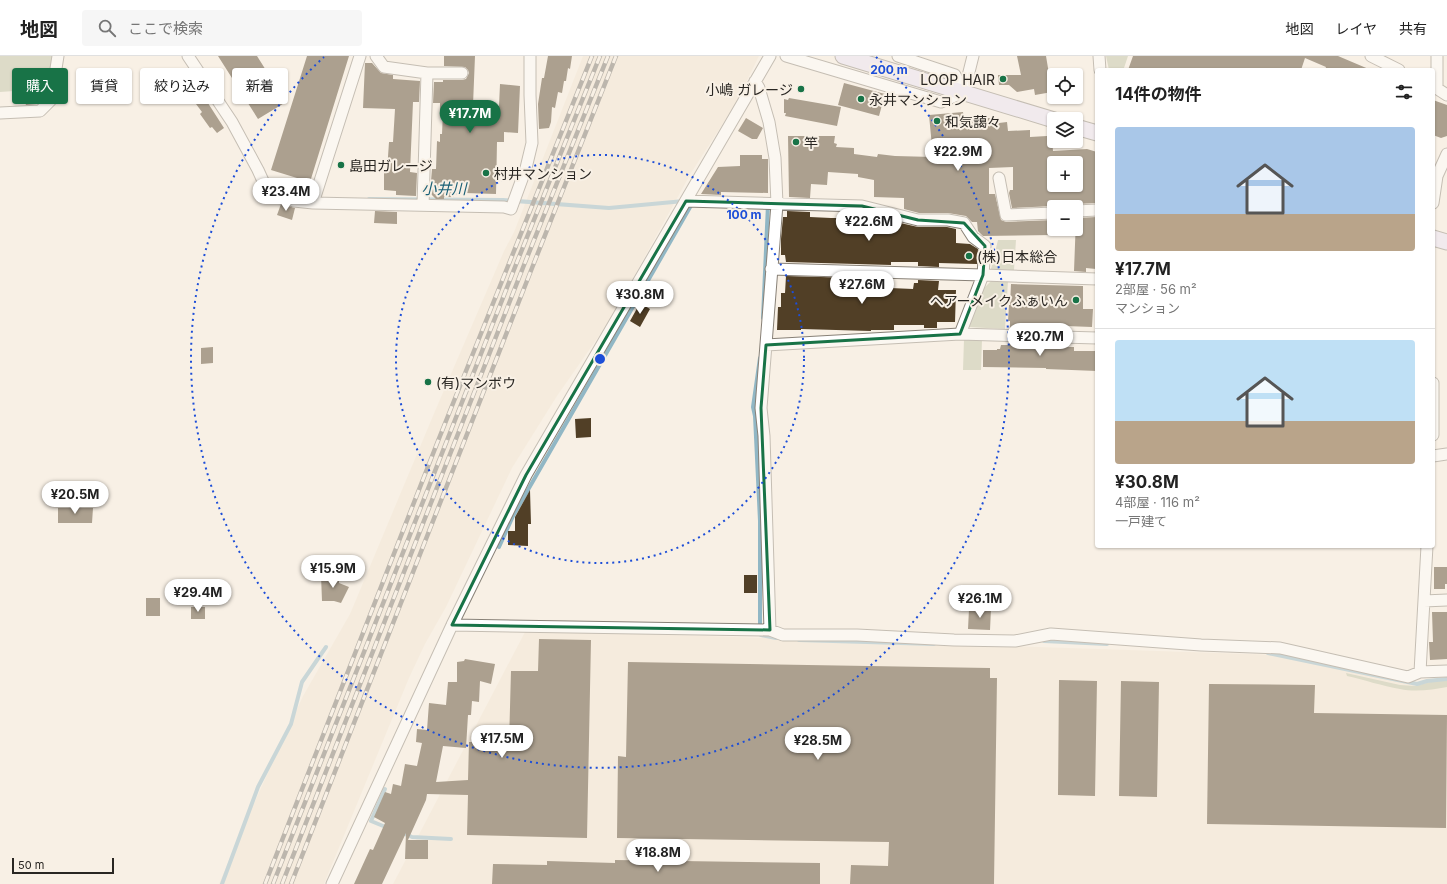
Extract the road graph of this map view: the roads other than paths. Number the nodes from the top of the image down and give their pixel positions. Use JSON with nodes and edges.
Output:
{"nodes":[{"id":1,"x":58,"y":56,"type":"edge"},
{"id":2,"x":188,"y":56,"type":"edge"},
{"id":3,"x":360,"y":56,"type":"edge"},
{"id":4,"x":376,"y":56,"type":"edge"},
{"id":5,"x":530,"y":56,"type":"edge"},
{"id":6,"x":770,"y":56,"type":"edge"},
{"id":7,"x":786,"y":56,"type":"edge"},
{"id":8,"x":844,"y":56,"type":"edge"},
{"id":9,"x":898,"y":56,"type":"edge"},
{"id":10,"x":973,"y":56,"type":"edge"},
{"id":11,"x":1099,"y":56,"type":"edge"},
{"id":12,"x":1371,"y":56,"type":"edge"},
{"id":13,"x":1437,"y":56,"type":"edge"},
{"id":14,"x":1100,"y":68,"type":"edge"},
{"id":15,"x":1395,"y":68,"type":"edge"},
{"id":16,"x":427,"y":73,"type":"junction"},
{"id":17,"x":462,"y":73,"type":"dead end"},
{"id":18,"x":755,"y":81,"type":"junction"},
{"id":19,"x":1435,"y":87,"type":"edge"},
{"id":20,"x":964,"y":92,"type":"junction"},
{"id":21,"x":1447,"y":95,"type":"edge"},
{"id":22,"x":0,"y":112,"type":"edge"},
{"id":23,"x":1047,"y":118,"type":"edge"},
{"id":24,"x":1083,"y":129,"type":"edge"},
{"id":25,"x":1095,"y":132,"type":"edge"},
{"id":26,"x":1447,"y":154,"type":"edge"},
{"id":27,"x":999,"y":178,"type":"dead end"},
{"id":28,"x":1435,"y":190,"type":"edge"},
{"id":29,"x":686,"y":201,"type":"junction"},
{"id":30,"x":313,"y":203,"type":"junction"},
{"id":31,"x":777,"y":204,"type":"junction"},
{"id":32,"x":422,"y":205,"type":"junction"},
{"id":33,"x":1095,"y":210,"type":"edge"},
{"id":34,"x":1083,"y":211,"type":"edge"},
{"id":35,"x":1047,"y":213,"type":"edge"},
{"id":36,"x":1435,"y":239,"type":"edge"},
{"id":37,"x":1447,"y":242,"type":"edge"},
{"id":38,"x":771,"y":269,"type":"junction"},
{"id":39,"x":983,"y":275,"type":"junction"},
{"id":40,"x":1095,"y":280,"type":"edge"},
{"id":41,"x":960,"y":334,"type":"junction"},
{"id":42,"x":1095,"y":338,"type":"edge"},
{"id":43,"x":766,"y":345,"type":"junction"},
{"id":44,"x":1447,"y":454,"type":"edge"},
{"id":45,"x":1435,"y":456,"type":"edge"},
{"id":46,"x":1427,"y":548,"type":"edge"},
{"id":47,"x":1447,"y":600,"type":"edge"},
{"id":48,"x":1424,"y":602,"type":"junction"},
{"id":49,"x":452,"y":625,"type":"junction"},
{"id":50,"x":770,"y":630,"type":"junction"},
{"id":51,"x":1447,"y":671,"type":"edge"},
{"id":52,"x":1420,"y":672,"type":"junction"},
{"id":53,"x":332,"y":884,"type":"edge"}],
"edges":[{"from":1,"to":22,"type":"street"},
{"from":2,"to":30,"type":"street"},
{"from":3,"to":30,"type":"street"},
{"from":4,"to":16,"type":"street"},
{"from":5,"to":32,"type":"street"},
{"from":6,"to":18,"type":"street"},
{"from":7,"to":20,"type":"street"},
{"from":8,"to":20,"type":"main road"},
{"from":9,"to":20,"type":"street"},
{"from":10,"to":20,"type":"street"},
{"from":11,"to":14,"type":"street"},
{"from":12,"to":15,"type":"street"},
{"from":13,"to":19,"type":"street"},
{"from":16,"to":17,"type":"street"},
{"from":16,"to":32,"type":"street"},
{"from":18,"to":29,"type":"street"},
{"from":18,"to":31,"type":"street"},
{"from":19,"to":21,"type":"street"},
{"from":20,"to":23,"type":"main road"},
{"from":24,"to":25,"type":"main road"},
{"from":26,"to":28,"type":"street"},
{"from":27,"to":35,"type":"street"},
{"from":29,"to":31,"type":"street"},
{"from":29,"to":49,"type":"street"},
{"from":30,"to":32,"type":"street"},
{"from":31,"to":38,"type":"street"},
{"from":31,"to":39,"type":"street"},
{"from":33,"to":34,"type":"street"},
{"from":36,"to":37,"type":"main road"},
{"from":38,"to":39,"type":"street"},
{"from":38,"to":43,"type":"street"},
{"from":39,"to":40,"type":"street"},
{"from":39,"to":41,"type":"street"},
{"from":41,"to":42,"type":"street"},
{"from":41,"to":43,"type":"street"},
{"from":43,"to":50,"type":"street"},
{"from":44,"to":45,"type":"street"},
{"from":46,"to":48,"type":"street"},
{"from":47,"to":48,"type":"street"},
{"from":48,"to":52,"type":"street"},
{"from":49,"to":50,"type":"street"},
{"from":49,"to":53,"type":"street"},
{"from":50,"to":52,"type":"street"},
{"from":51,"to":52,"type":"street"}]}
